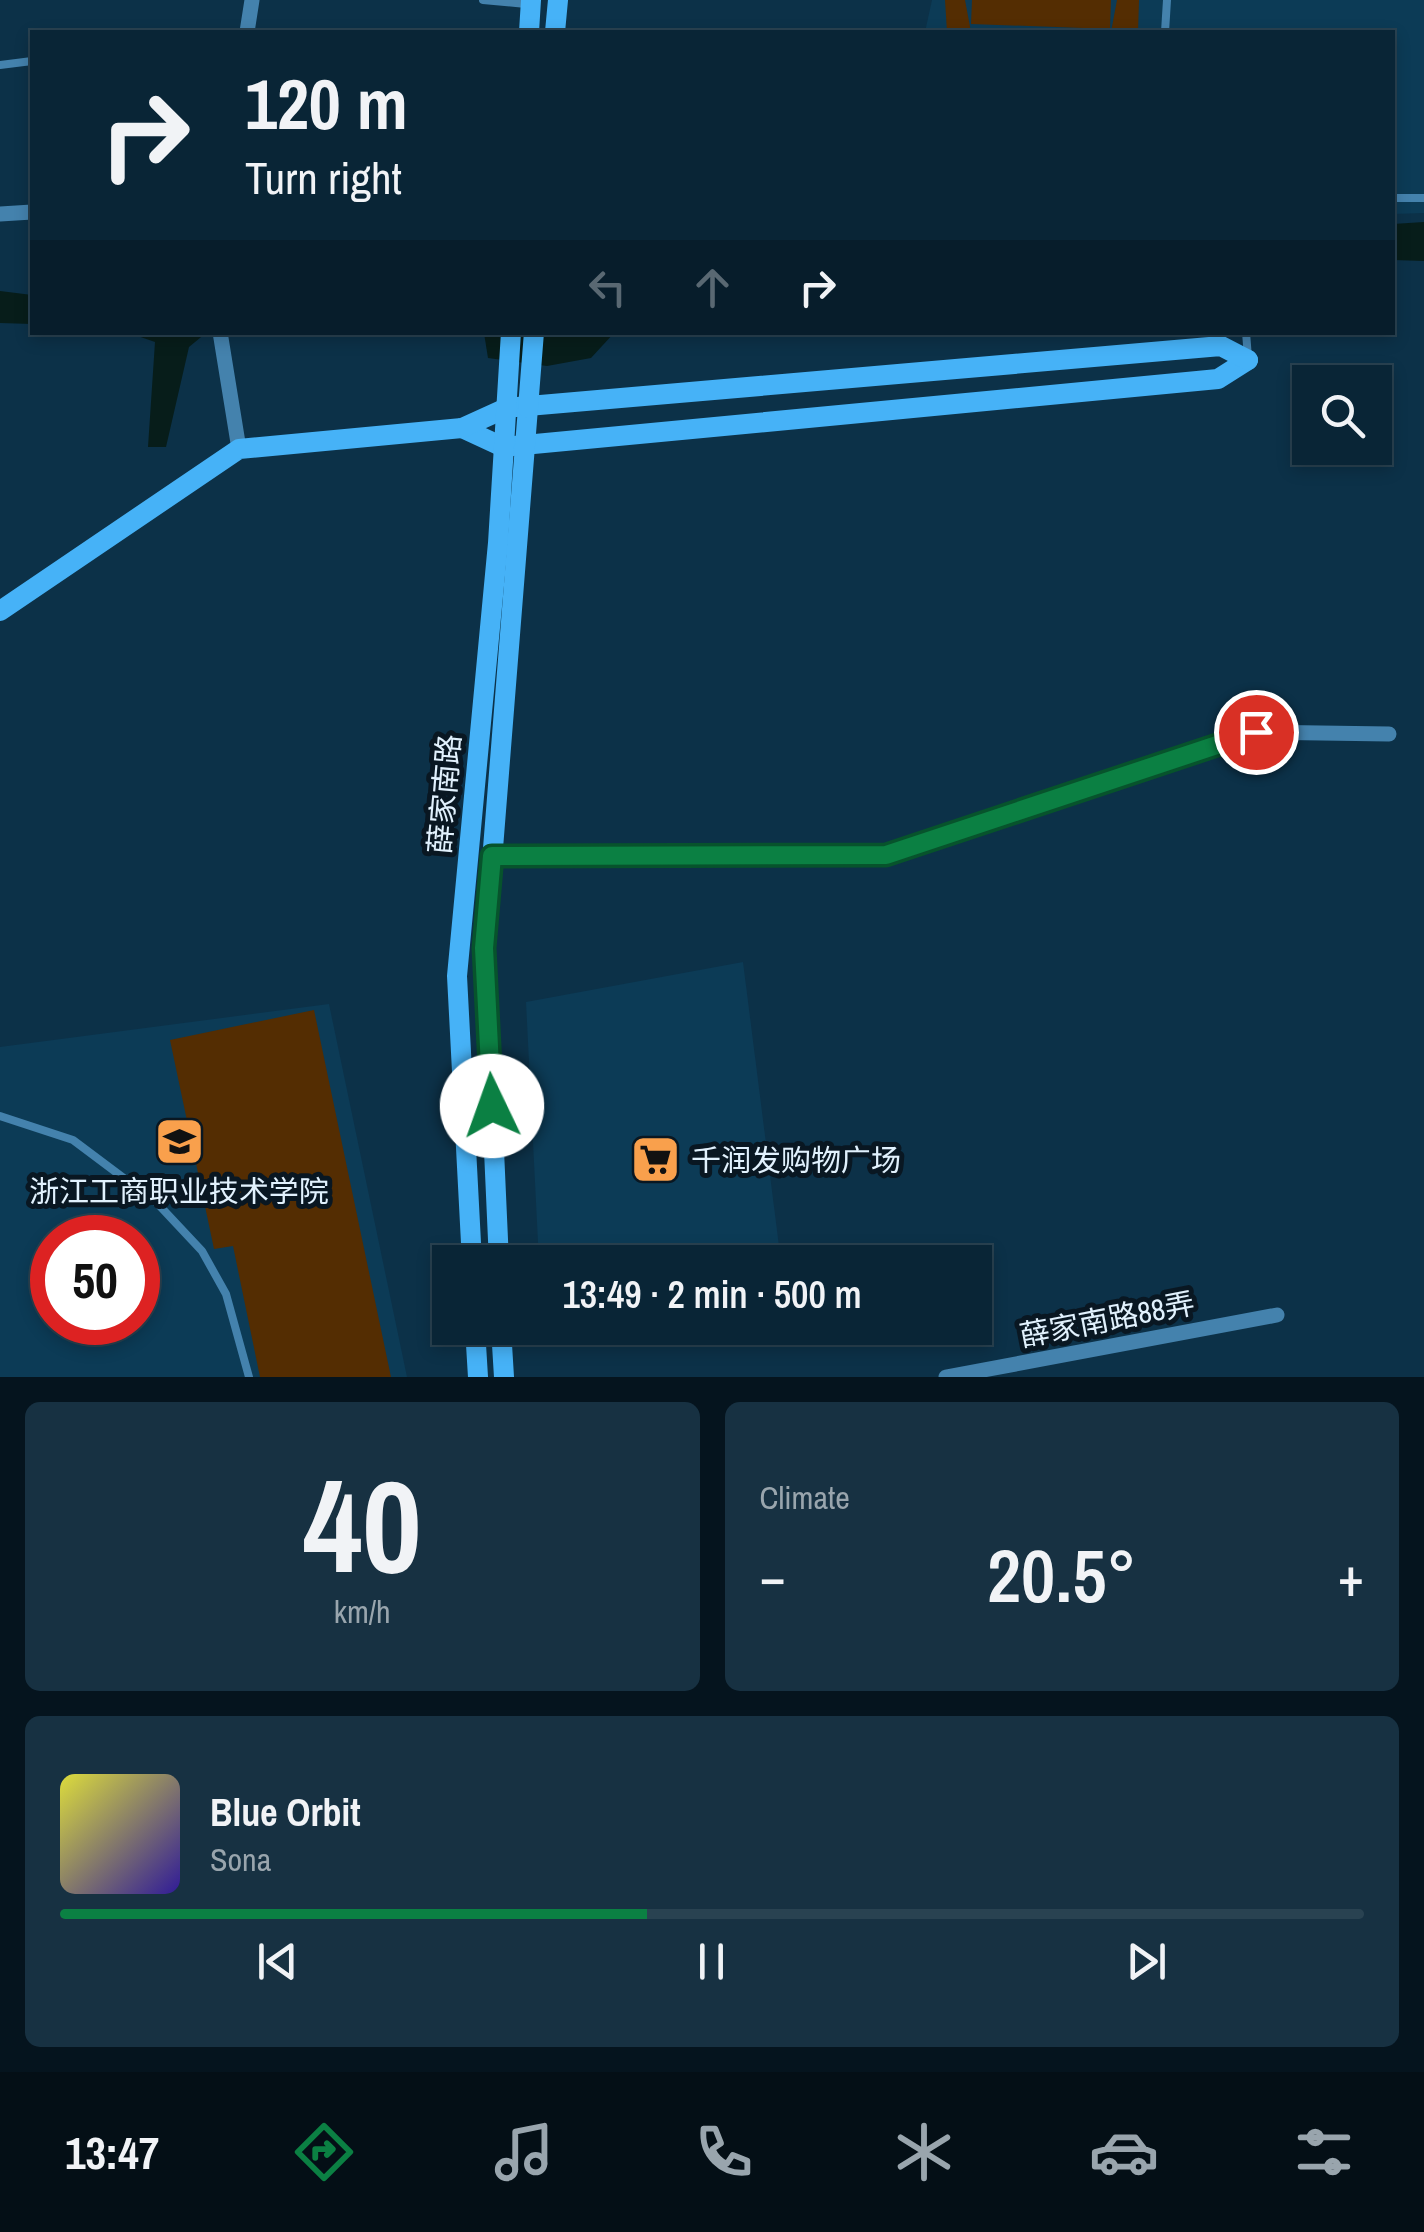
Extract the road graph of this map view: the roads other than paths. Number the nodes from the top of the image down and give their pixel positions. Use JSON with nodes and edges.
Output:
{"nodes":[{"id":1,"x":252,"y":0,"type":"edge"},
{"id":2,"x":483,"y":0,"type":"edge"},
{"id":3,"x":558,"y":0,"type":"edge"},
{"id":4,"x":1166,"y":0,"type":"edge"},
{"id":5,"x":531,"y":2,"type":"edge"},
{"id":6,"x":248,"y":30,"type":"edge"},
{"id":7,"x":529,"y":30,"type":"edge"},
{"id":8,"x":556,"y":30,"type":"edge"},
{"id":9,"x":1165,"y":30,"type":"edge"},
{"id":10,"x":30,"y":61,"type":"edge"},
{"id":11,"x":0,"y":65,"type":"edge"},
{"id":12,"x":1395,"y":198,"type":"edge"},
{"id":13,"x":1424,"y":198,"type":"edge"},
{"id":14,"x":30,"y":212,"type":"edge"},
{"id":15,"x":0,"y":214,"type":"edge"},
{"id":16,"x":220,"y":335,"type":"edge"},
{"id":17,"x":511,"y":335,"type":"edge"},
{"id":18,"x":534,"y":335,"type":"edge"},
{"id":19,"x":1246,"y":335,"type":"edge"},
{"id":20,"x":1248,"y":360,"type":"junction"},
{"id":21,"x":506,"y":408,"type":"junction"},
{"id":22,"x":462,"y":428,"type":"junction"},
{"id":23,"x":526,"y":445,"type":"junction"},
{"id":24,"x":504,"y":447,"type":"junction"},
{"id":25,"x":239,"y":449,"type":"junction"},
{"id":26,"x":0,"y":611,"type":"edge"},
{"id":27,"x":1389,"y":734,"type":"dead end"},
{"id":28,"x":492,"y":856,"type":"junction"},
{"id":29,"x":0,"y":1116,"type":"edge"},
{"id":30,"x":471,"y":1245,"type":"edge"},
{"id":31,"x":497,"y":1245,"type":"edge"},
{"id":32,"x":1278,"y":1315,"type":"dead end"},
{"id":33,"x":476,"y":1345,"type":"edge"},
{"id":34,"x":503,"y":1345,"type":"edge"},
{"id":35,"x":248,"y":1377,"type":"edge"},
{"id":36,"x":478,"y":1377,"type":"edge"},
{"id":37,"x":504,"y":1377,"type":"edge"},
{"id":38,"x":946,"y":1377,"type":"edge"}],
"edges":[{"from":1,"to":6,"type":"street"},
{"from":2,"to":5,"type":"lane"},
{"from":3,"to":8,"type":"street"},
{"from":4,"to":9,"type":"lane"},
{"from":5,"to":7,"type":"street"},
{"from":10,"to":11,"type":"lane"},
{"from":12,"to":13,"type":"lane"},
{"from":14,"to":15,"type":"street"},
{"from":16,"to":25,"type":"street"},
{"from":17,"to":21,"type":"street","name":"薛家南路"},
{"from":18,"to":23,"type":"street","name":"薛家南路","bridge":true},
{"from":19,"to":20,"type":"lane"},
{"from":20,"to":21,"type":"street"},
{"from":20,"to":23,"type":"street"},
{"from":21,"to":22,"type":"street"},
{"from":21,"to":24,"type":"street","name":"薛家南路"},
{"from":22,"to":24,"type":"street"},
{"from":22,"to":25,"type":"street"},
{"from":23,"to":24,"type":"street"},
{"from":23,"to":28,"type":"street","name":"薛家南路"},
{"from":24,"to":30,"type":"street","name":"薛家南路"},
{"from":25,"to":26,"type":"street"},
{"from":27,"to":28,"type":"street"},
{"from":28,"to":31,"type":"street","name":"薛家南路"},
{"from":29,"to":35,"type":"lane"},
{"from":32,"to":38,"type":"street","name":"薛家南路88弄"},
{"from":33,"to":36,"type":"street"},
{"from":34,"to":37,"type":"street"}]}
